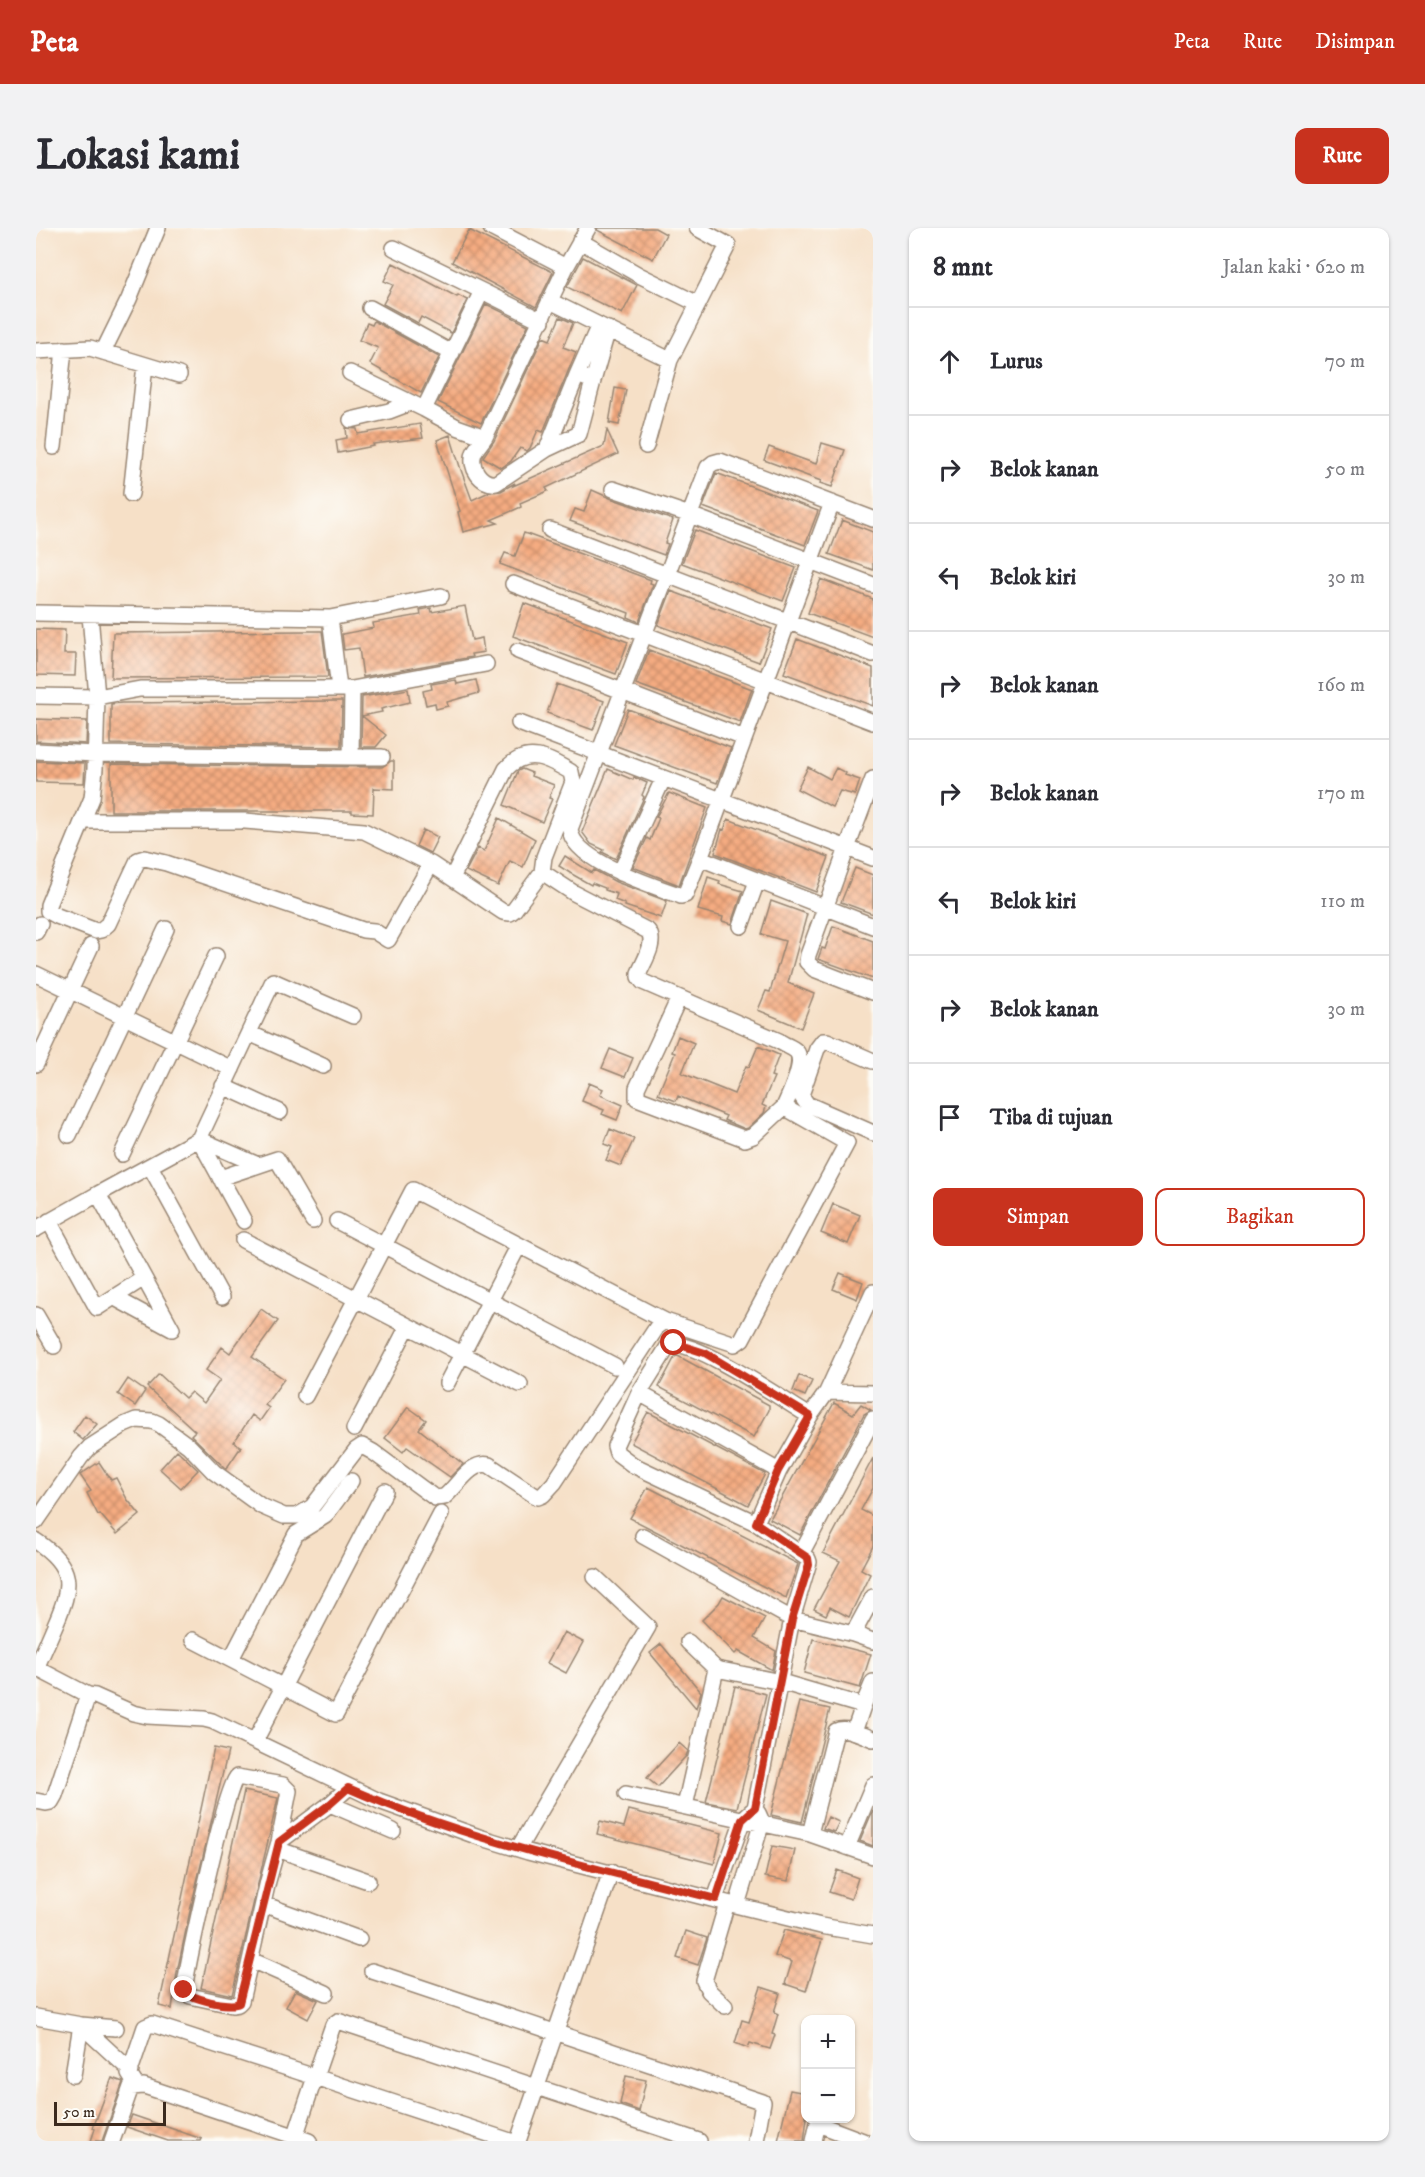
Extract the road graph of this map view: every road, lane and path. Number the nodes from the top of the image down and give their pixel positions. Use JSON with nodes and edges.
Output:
{"nodes":[{"id":1,"x":158,"y":228,"type":"edge"},
{"id":2,"x":491,"y":228,"type":"edge"},
{"id":3,"x":698,"y":228,"type":"edge"},
{"id":4,"x":584,"y":235,"type":"edge"},
{"id":5,"x":393,"y":248,"type":"dead end"},
{"id":6,"x":566,"y":267,"type":"junction"},
{"id":7,"x":482,"y":291,"type":"junction"},
{"id":8,"x":550,"y":301,"type":"junction"},
{"id":9,"x":698,"y":304,"type":"junction"},
{"id":10,"x":370,"y":308,"type":"dead end"},
{"id":11,"x":542,"y":321,"type":"junction"},
{"id":12,"x":604,"y":327,"type":"junction"},
{"id":13,"x":64,"y":349,"type":"junction"},
{"id":14,"x":36,"y":351,"type":"edge"},
{"id":15,"x":103,"y":352,"type":"junction"},
{"id":16,"x":452,"y":353,"type":"junction"},
{"id":17,"x":670,"y":360,"type":"junction"},
{"id":18,"x":145,"y":365,"type":"junction"},
{"id":19,"x":350,"y":373,"type":"dead end"},
{"id":20,"x":179,"y":375,"type":"dead end"},
{"id":21,"x":577,"y":375,"type":"junction"},
{"id":22,"x":593,"y":381,"type":"junction"},
{"id":23,"x":417,"y":406,"type":"junction"},
{"id":24,"x":351,"y":420,"type":"dead end"},
{"id":25,"x":485,"y":437,"type":"junction"},
{"id":26,"x":646,"y":446,"type":"dead end"},
{"id":27,"x":54,"y":447,"type":"dead end"},
{"id":28,"x":547,"y":449,"type":"junction"},
{"id":29,"x":613,"y":489,"type":"dead end"},
{"id":30,"x":131,"y":494,"type":"dead end"},
{"id":31,"x":832,"y":503,"type":"junction"},
{"id":32,"x":690,"y":515,"type":"junction"},
{"id":33,"x":873,"y":519,"type":"edge"},
{"id":34,"x":550,"y":530,"type":"dead end"},
{"id":35,"x":811,"y":561,"type":"junction"},
{"id":36,"x":667,"y":575,"type":"junction"},
{"id":37,"x":513,"y":585,"type":"dead end"},
{"id":38,"x":873,"y":585,"type":"edge"},
{"id":39,"x":441,"y":596,"type":"dead end"},
{"id":40,"x":36,"y":614,"type":"edge"},
{"id":41,"x":90,"y":615,"type":"junction"},
{"id":42,"x":330,"y":618,"type":"junction"},
{"id":43,"x":789,"y":622,"type":"junction"},
{"id":44,"x":645,"y":635,"type":"junction"},
{"id":45,"x":518,"y":651,"type":"dead end"},
{"id":46,"x":873,"y":654,"type":"edge"},
{"id":47,"x":486,"y":664,"type":"dead end"},
{"id":48,"x":766,"y":682,"type":"junction"},
{"id":49,"x":345,"y":689,"type":"junction"},
{"id":50,"x":623,"y":691,"type":"junction"},
{"id":51,"x":36,"y":696,"type":"edge"},
{"id":52,"x":97,"y":697,"type":"junction"},
{"id":53,"x":873,"y":722,"type":"edge"},
{"id":54,"x":519,"y":723,"type":"dead end"},
{"id":55,"x":744,"y":738,"type":"junction"},
{"id":56,"x":36,"y":751,"type":"edge"},
{"id":57,"x":599,"y":753,"type":"junction"},
{"id":58,"x":95,"y":754,"type":"junction"},
{"id":59,"x":351,"y":757,"type":"junction"},
{"id":60,"x":382,"y":757,"type":"dead end"},
{"id":61,"x":663,"y":778,"type":"junction"},
{"id":62,"x":872,"y":787,"type":"edge"},
{"id":63,"x":720,"y":800,"type":"junction"},
{"id":64,"x":83,"y":821,"type":"junction"},
{"id":65,"x":847,"y":848,"type":"junction"},
{"id":66,"x":700,"y":858,"type":"junction"},
{"id":67,"x":873,"y":858,"type":"edge"},
{"id":68,"x":431,"y":864,"type":"junction"},
{"id":69,"x":542,"y":872,"type":"junction"},
{"id":70,"x":620,"y":873,"type":"junction"},
{"id":71,"x":452,"y":878,"type":"junction"},
{"id":72,"x":757,"y":881,"type":"junction"},
{"id":73,"x":824,"y":907,"type":"junction"},
{"id":74,"x":741,"y":926,"type":"dead end"},
{"id":75,"x":873,"y":926,"type":"edge"},
{"id":76,"x":166,"y":929,"type":"dead end"},
{"id":77,"x":91,"y":946,"type":"dead end"},
{"id":78,"x":216,"y":956,"type":"dead end"},
{"id":79,"x":36,"y":974,"type":"edge"},
{"id":80,"x":70,"y":990,"type":"junction"},
{"id":81,"x":873,"y":992,"type":"edge"},
{"id":82,"x":679,"y":998,"type":"junction"},
{"id":83,"x":353,"y":1016,"type":"dead end"},
{"id":84,"x":124,"y":1017,"type":"junction"},
{"id":85,"x":249,"y":1033,"type":"junction"},
{"id":86,"x":175,"y":1041,"type":"junction"},
{"id":87,"x":873,"y":1061,"type":"edge"},
{"id":88,"x":36,"y":1064,"type":"edge"},
{"id":89,"x":322,"y":1066,"type":"dead end"},
{"id":90,"x":232,"y":1069,"type":"junction"},
{"id":91,"x":223,"y":1086,"type":"junction"},
{"id":92,"x":784,"y":1107,"type":"junction"},
{"id":93,"x":280,"y":1112,"type":"dead end"},
{"id":94,"x":873,"y":1133,"type":"edge"},
{"id":95,"x":69,"y":1135,"type":"dead end"},
{"id":96,"x":199,"y":1139,"type":"junction"},
{"id":97,"x":122,"y":1154,"type":"dead end"},
{"id":98,"x":258,"y":1165,"type":"junction"},
{"id":99,"x":150,"y":1166,"type":"junction"},
{"id":100,"x":220,"y":1178,"type":"junction"},
{"id":101,"x":98,"y":1194,"type":"junction"},
{"id":102,"x":244,"y":1221,"type":"dead end"},
{"id":103,"x":313,"y":1221,"type":"dead end"},
{"id":104,"x":337,"y":1221,"type":"dead end"},
{"id":105,"x":42,"y":1225,"type":"edge"},
{"id":106,"x":243,"y":1240,"type":"dead end"},
{"id":107,"x":519,"y":1245,"type":"junction"},
{"id":108,"x":384,"y":1246,"type":"junction"},
{"id":109,"x":144,"y":1278,"type":"junction"},
{"id":110,"x":873,"y":1292,"type":"edge"},
{"id":111,"x":222,"y":1297,"type":"dead end"},
{"id":112,"x":115,"y":1299,"type":"junction"},
{"id":113,"x":356,"y":1299,"type":"junction"},
{"id":114,"x":490,"y":1301,"type":"junction"},
{"id":115,"x":36,"y":1315,"type":"edge"},
{"id":116,"x":665,"y":1321,"type":"junction"},
{"id":117,"x":408,"y":1326,"type":"junction"},
{"id":118,"x":54,"y":1346,"type":"dead end"},
{"id":119,"x":462,"y":1354,"type":"junction"},
{"id":120,"x":615,"y":1366,"type":"dead end"},
{"id":121,"x":447,"y":1383,"type":"dead end"},
{"id":122,"x":520,"y":1384,"type":"dead end"},
{"id":123,"x":827,"y":1392,"type":"junction"},
{"id":124,"x":873,"y":1392,"type":"edge"},
{"id":125,"x":639,"y":1393,"type":"junction"},
{"id":126,"x":305,"y":1396,"type":"dead end"},
{"id":127,"x":810,"y":1416,"type":"junction"},
{"id":128,"x":873,"y":1419,"type":"edge"},
{"id":129,"x":354,"y":1429,"type":"dead end"},
{"id":130,"x":778,"y":1471,"type":"junction"},
{"id":131,"x":351,"y":1481,"type":"dead end"},
{"id":132,"x":385,"y":1491,"type":"dead end"},
{"id":133,"x":441,"y":1514,"type":"dead end"},
{"id":134,"x":36,"y":1522,"type":"edge"},
{"id":135,"x":756,"y":1523,"type":"junction"},
{"id":136,"x":643,"y":1536,"type":"dead end"},
{"id":137,"x":36,"y":1541,"type":"edge"},
{"id":138,"x":801,"y":1554,"type":"junction"},
{"id":139,"x":595,"y":1577,"type":"dead end"},
{"id":140,"x":873,"y":1597,"type":"edge"},
{"id":141,"x":792,"y":1619,"type":"junction"},
{"id":142,"x":853,"y":1634,"type":"junction"},
{"id":143,"x":193,"y":1640,"type":"dead end"},
{"id":144,"x":873,"y":1641,"type":"edge"},
{"id":145,"x":688,"y":1642,"type":"dead end"},
{"id":146,"x":231,"y":1659,"type":"junction"},
{"id":147,"x":36,"y":1668,"type":"edge"},
{"id":148,"x":716,"y":1669,"type":"junction"},
{"id":149,"x":781,"y":1682,"type":"junction"},
{"id":150,"x":873,"y":1682,"type":"edge"},
{"id":151,"x":284,"y":1687,"type":"junction"},
{"id":152,"x":88,"y":1695,"type":"junction"},
{"id":153,"x":863,"y":1706,"type":"junction"},
{"id":154,"x":854,"y":1732,"type":"junction"},
{"id":155,"x":873,"y":1739,"type":"edge"},
{"id":156,"x":255,"y":1741,"type":"junction"},
{"id":157,"x":873,"y":1785,"type":"edge"},
{"id":158,"x":348,"y":1788,"type":"junction"},
{"id":159,"x":626,"y":1794,"type":"dead end"},
{"id":160,"x":36,"y":1801,"type":"edge"},
{"id":161,"x":330,"y":1804,"type":"junction"},
{"id":162,"x":685,"y":1806,"type":"junction"},
{"id":163,"x":755,"y":1808,"type":"junction"},
{"id":164,"x":742,"y":1820,"type":"junction"},
{"id":165,"x":762,"y":1822,"type":"junction"},
{"id":166,"x":393,"y":1831,"type":"dead end"},
{"id":167,"x":810,"y":1834,"type":"junction"},
{"id":168,"x":278,"y":1845,"type":"junction"},
{"id":169,"x":847,"y":1847,"type":"junction"},
{"id":170,"x":518,"y":1849,"type":"junction"},
{"id":171,"x":873,"y":1856,"type":"edge"},
{"id":172,"x":611,"y":1872,"type":"junction"},
{"id":173,"x":368,"y":1881,"type":"dead end"},
{"id":174,"x":727,"y":1902,"type":"junction"},
{"id":175,"x":263,"y":1904,"type":"junction"},
{"id":176,"x":873,"y":1935,"type":"edge"},
{"id":177,"x":359,"y":1939,"type":"dead end"},
{"id":178,"x":251,"y":1960,"type":"junction"},
{"id":179,"x":372,"y":1971,"type":"dead end"},
{"id":180,"x":326,"y":1993,"type":"dead end"},
{"id":181,"x":725,"y":2006,"type":"dead end"},
{"id":182,"x":36,"y":2017,"type":"edge"},
{"id":183,"x":81,"y":2025,"type":"junction"},
{"id":184,"x":116,"y":2028,"type":"dead end"},
{"id":185,"x":555,"y":2034,"type":"junction"},
{"id":186,"x":73,"y":2075,"type":"dead end"},
{"id":187,"x":315,"y":2077,"type":"junction"},
{"id":188,"x":133,"y":2078,"type":"junction"},
{"id":189,"x":537,"y":2086,"type":"junction"},
{"id":190,"x":818,"y":2123,"type":"edge"},
{"id":191,"x":823,"y":2123,"type":"edge"},
{"id":192,"x":118,"y":2139,"type":"edge"},
{"id":193,"x":304,"y":2140,"type":"edge"},
{"id":194,"x":510,"y":2141,"type":"edge"},
{"id":195,"x":518,"y":2141,"type":"edge"},
{"id":196,"x":699,"y":2141,"type":"edge"},
{"id":197,"x":756,"y":2141,"type":"edge"},
{"id":198,"x":814,"y":2141,"type":"edge"},
{"id":199,"x":863,"y":2141,"type":"edge"}],
"edges":[{"from":1,"to":15,"type":"street"},
{"from":2,"to":6,"type":"street"},
{"from":3,"to":9,"type":"street"},
{"from":4,"to":6,"type":"street"},
{"from":4,"to":9,"type":"street"},
{"from":5,"to":7,"type":"street"},
{"from":6,"to":8,"type":"street"},
{"from":7,"to":11,"type":"street"},
{"from":7,"to":16,"type":"street"},
{"from":8,"to":11,"type":"street"},
{"from":8,"to":12,"type":"street"},
{"from":9,"to":17,"type":"street"},
{"from":10,"to":16,"type":"street"},
{"from":11,"to":25,"type":"street"},
{"from":12,"to":17,"type":"street"},
{"from":12,"to":21,"type":"street"},
{"from":12,"to":22,"type":"street"},
{"from":13,"to":14,"type":"street"},
{"from":13,"to":15,"type":"street"},
{"from":13,"to":27,"type":"street"},
{"from":15,"to":18,"type":"street"},
{"from":16,"to":23,"type":"street"},
{"from":17,"to":26,"type":"street"},
{"from":18,"to":20,"type":"street"},
{"from":18,"to":30,"type":"street"},
{"from":19,"to":23,"type":"street"},
{"from":21,"to":22,"type":"street"},
{"from":21,"to":28,"type":"street"},
{"from":22,"to":28,"type":"street"},
{"from":23,"to":24,"type":"street"},
{"from":23,"to":25,"type":"street"},
{"from":25,"to":28,"type":"street"},
{"from":29,"to":32,"type":"street"},
{"from":31,"to":32,"type":"street"},
{"from":31,"to":33,"type":"street"},
{"from":31,"to":35,"type":"street"},
{"from":32,"to":35,"type":"street"},
{"from":32,"to":36,"type":"street"},
{"from":34,"to":36,"type":"street"},
{"from":35,"to":38,"type":"street"},
{"from":35,"to":43,"type":"street"},
{"from":36,"to":43,"type":"street"},
{"from":36,"to":44,"type":"street"},
{"from":37,"to":44,"type":"street"},
{"from":39,"to":42,"type":"street"},
{"from":40,"to":41,"type":"street"},
{"from":41,"to":42,"type":"street"},
{"from":41,"to":52,"type":"street"},
{"from":42,"to":49,"type":"street"},
{"from":43,"to":46,"type":"street"},
{"from":43,"to":48,"type":"street"},
{"from":44,"to":48,"type":"street"},
{"from":44,"to":50,"type":"street"},
{"from":45,"to":50,"type":"street"},
{"from":47,"to":49,"type":"street"},
{"from":48,"to":53,"type":"street"},
{"from":48,"to":55,"type":"street"},
{"from":49,"to":52,"type":"street"},
{"from":49,"to":59,"type":"street"},
{"from":50,"to":55,"type":"street"},
{"from":50,"to":57,"type":"street"},
{"from":51,"to":52,"type":"street"},
{"from":52,"to":58,"type":"street"},
{"from":54,"to":57,"type":"street"},
{"from":55,"to":63,"type":"street"},
{"from":56,"to":58,"type":"street"},
{"from":57,"to":61,"type":"street"},
{"from":57,"to":70,"type":"street"},
{"from":58,"to":59,"type":"street"},
{"from":58,"to":64,"type":"street"},
{"from":59,"to":60,"type":"street"},
{"from":61,"to":63,"type":"street"},
{"from":61,"to":70,"type":"street"},
{"from":62,"to":65,"type":"street"},
{"from":63,"to":65,"type":"street"},
{"from":63,"to":66,"type":"street"},
{"from":64,"to":68,"type":"street"},
{"from":64,"to":68,"type":"street"},
{"from":65,"to":67,"type":"street"},
{"from":65,"to":73,"type":"street"},
{"from":66,"to":70,"type":"street"},
{"from":66,"to":72,"type":"street"},
{"from":68,"to":71,"type":"street"},
{"from":69,"to":71,"type":"street"},
{"from":69,"to":71,"type":"street"},
{"from":69,"to":82,"type":"street"},
{"from":72,"to":73,"type":"street"},
{"from":72,"to":74,"type":"street"},
{"from":73,"to":75,"type":"street"},
{"from":73,"to":81,"type":"street"},
{"from":76,"to":84,"type":"street"},
{"from":77,"to":80,"type":"street"},
{"from":78,"to":86,"type":"street"},
{"from":79,"to":80,"type":"street"},
{"from":80,"to":84,"type":"street"},
{"from":80,"to":88,"type":"street"},
{"from":82,"to":92,"type":"street"},
{"from":82,"to":92,"type":"street"},
{"from":83,"to":85,"type":"street"},
{"from":84,"to":86,"type":"street"},
{"from":84,"to":95,"type":"street"},
{"from":85,"to":89,"type":"street"},
{"from":85,"to":90,"type":"street"},
{"from":86,"to":90,"type":"street"},
{"from":86,"to":97,"type":"street"},
{"from":87,"to":94,"type":"street"},
{"from":90,"to":91,"type":"street"},
{"from":91,"to":93,"type":"street"},
{"from":91,"to":96,"type":"street"},
{"from":92,"to":116,"type":"street"},
{"from":96,"to":98,"type":"street"},
{"from":96,"to":99,"type":"street"},
{"from":96,"to":100,"type":"street"},
{"from":98,"to":100,"type":"street"},
{"from":98,"to":103,"type":"street"},
{"from":99,"to":101,"type":"street"},
{"from":99,"to":111,"type":"street"},
{"from":100,"to":102,"type":"street"},
{"from":101,"to":105,"type":"street"},
{"from":101,"to":109,"type":"street"},
{"from":104,"to":108,"type":"street"},
{"from":105,"to":112,"type":"street"},
{"from":106,"to":113,"type":"street"},
{"from":107,"to":108,"type":"street"},
{"from":107,"to":114,"type":"street"},
{"from":107,"to":116,"type":"street"},
{"from":108,"to":113,"type":"street"},
{"from":108,"to":114,"type":"street"},
{"from":109,"to":112,"type":"street"},
{"from":109,"to":112,"type":"street"},
{"from":110,"to":123,"type":"street"},
{"from":113,"to":117,"type":"street"},
{"from":113,"to":126,"type":"street"},
{"from":114,"to":119,"type":"street"},
{"from":114,"to":120,"type":"street"},
{"from":115,"to":118,"type":"street"},
{"from":116,"to":134,"type":"street"},
{"from":117,"to":119,"type":"street"},
{"from":117,"to":129,"type":"street"},
{"from":119,"to":121,"type":"street"},
{"from":119,"to":122,"type":"street"},
{"from":123,"to":124,"type":"street"},
{"from":123,"to":127,"type":"street"},
{"from":125,"to":127,"type":"street"},
{"from":125,"to":130,"type":"street"},
{"from":125,"to":135,"type":"street"},
{"from":127,"to":130,"type":"street"},
{"from":128,"to":138,"type":"street"},
{"from":130,"to":135,"type":"street"},
{"from":131,"to":146,"type":"street"},
{"from":132,"to":151,"type":"street"},
{"from":133,"to":151,"type":"street"},
{"from":135,"to":138,"type":"street"},
{"from":136,"to":141,"type":"street"},
{"from":137,"to":147,"type":"street"},
{"from":138,"to":141,"type":"street"},
{"from":139,"to":170,"type":"street"},
{"from":140,"to":142,"type":"street"},
{"from":141,"to":142,"type":"street"},
{"from":141,"to":149,"type":"street"},
{"from":142,"to":144,"type":"street"},
{"from":143,"to":146,"type":"street"},
{"from":145,"to":148,"type":"street"},
{"from":146,"to":151,"type":"street"},
{"from":147,"to":152,"type":"street"},
{"from":148,"to":149,"type":"street"},
{"from":148,"to":162,"type":"street"},
{"from":149,"to":153,"type":"street"},
{"from":149,"to":163,"type":"street"},
{"from":150,"to":153,"type":"street"},
{"from":151,"to":156,"type":"street"},
{"from":152,"to":156,"type":"street"},
{"from":152,"to":160,"type":"street"},
{"from":153,"to":154,"type":"street"},
{"from":154,"to":155,"type":"street"},
{"from":154,"to":167,"type":"street"},
{"from":156,"to":158,"type":"street"},
{"from":157,"to":169,"type":"street"},
{"from":158,"to":161,"type":"street"},
{"from":158,"to":170,"type":"street"},
{"from":159,"to":162,"type":"street"},
{"from":161,"to":166,"type":"street"},
{"from":161,"to":168,"type":"street"},
{"from":162,"to":164,"type":"street"},
{"from":163,"to":164,"type":"street"},
{"from":163,"to":165,"type":"street"},
{"from":164,"to":165,"type":"street"},
{"from":164,"to":174,"type":"street"},
{"from":165,"to":167,"type":"street"},
{"from":165,"to":174,"type":"street"},
{"from":167,"to":169,"type":"street"},
{"from":168,"to":173,"type":"street"},
{"from":168,"to":175,"type":"street"},
{"from":168,"to":178,"type":"street"},
{"from":169,"to":171,"type":"street"},
{"from":170,"to":172,"type":"street"},
{"from":172,"to":174,"type":"street"},
{"from":172,"to":185,"type":"street"},
{"from":174,"to":176,"type":"street"},
{"from":174,"to":181,"type":"street"},
{"from":175,"to":177,"type":"street"},
{"from":175,"to":178,"type":"street"},
{"from":178,"to":180,"type":"street"},
{"from":179,"to":185,"type":"street"},
{"from":182,"to":183,"type":"street"},
{"from":183,"to":184,"type":"street"},
{"from":183,"to":186,"type":"street"},
{"from":183,"to":188,"type":"street"},
{"from":185,"to":189,"type":"street"},
{"from":185,"to":197,"type":"street"},
{"from":187,"to":188,"type":"street"},
{"from":187,"to":189,"type":"street"},
{"from":187,"to":193,"type":"street"},
{"from":187,"to":194,"type":"street"},
{"from":188,"to":192,"type":"street"},
{"from":188,"to":193,"type":"street"},
{"from":189,"to":195,"type":"street"},
{"from":189,"to":196,"type":"street"},
{"from":190,"to":198,"type":"street"},
{"from":191,"to":199,"type":"street"}]}
